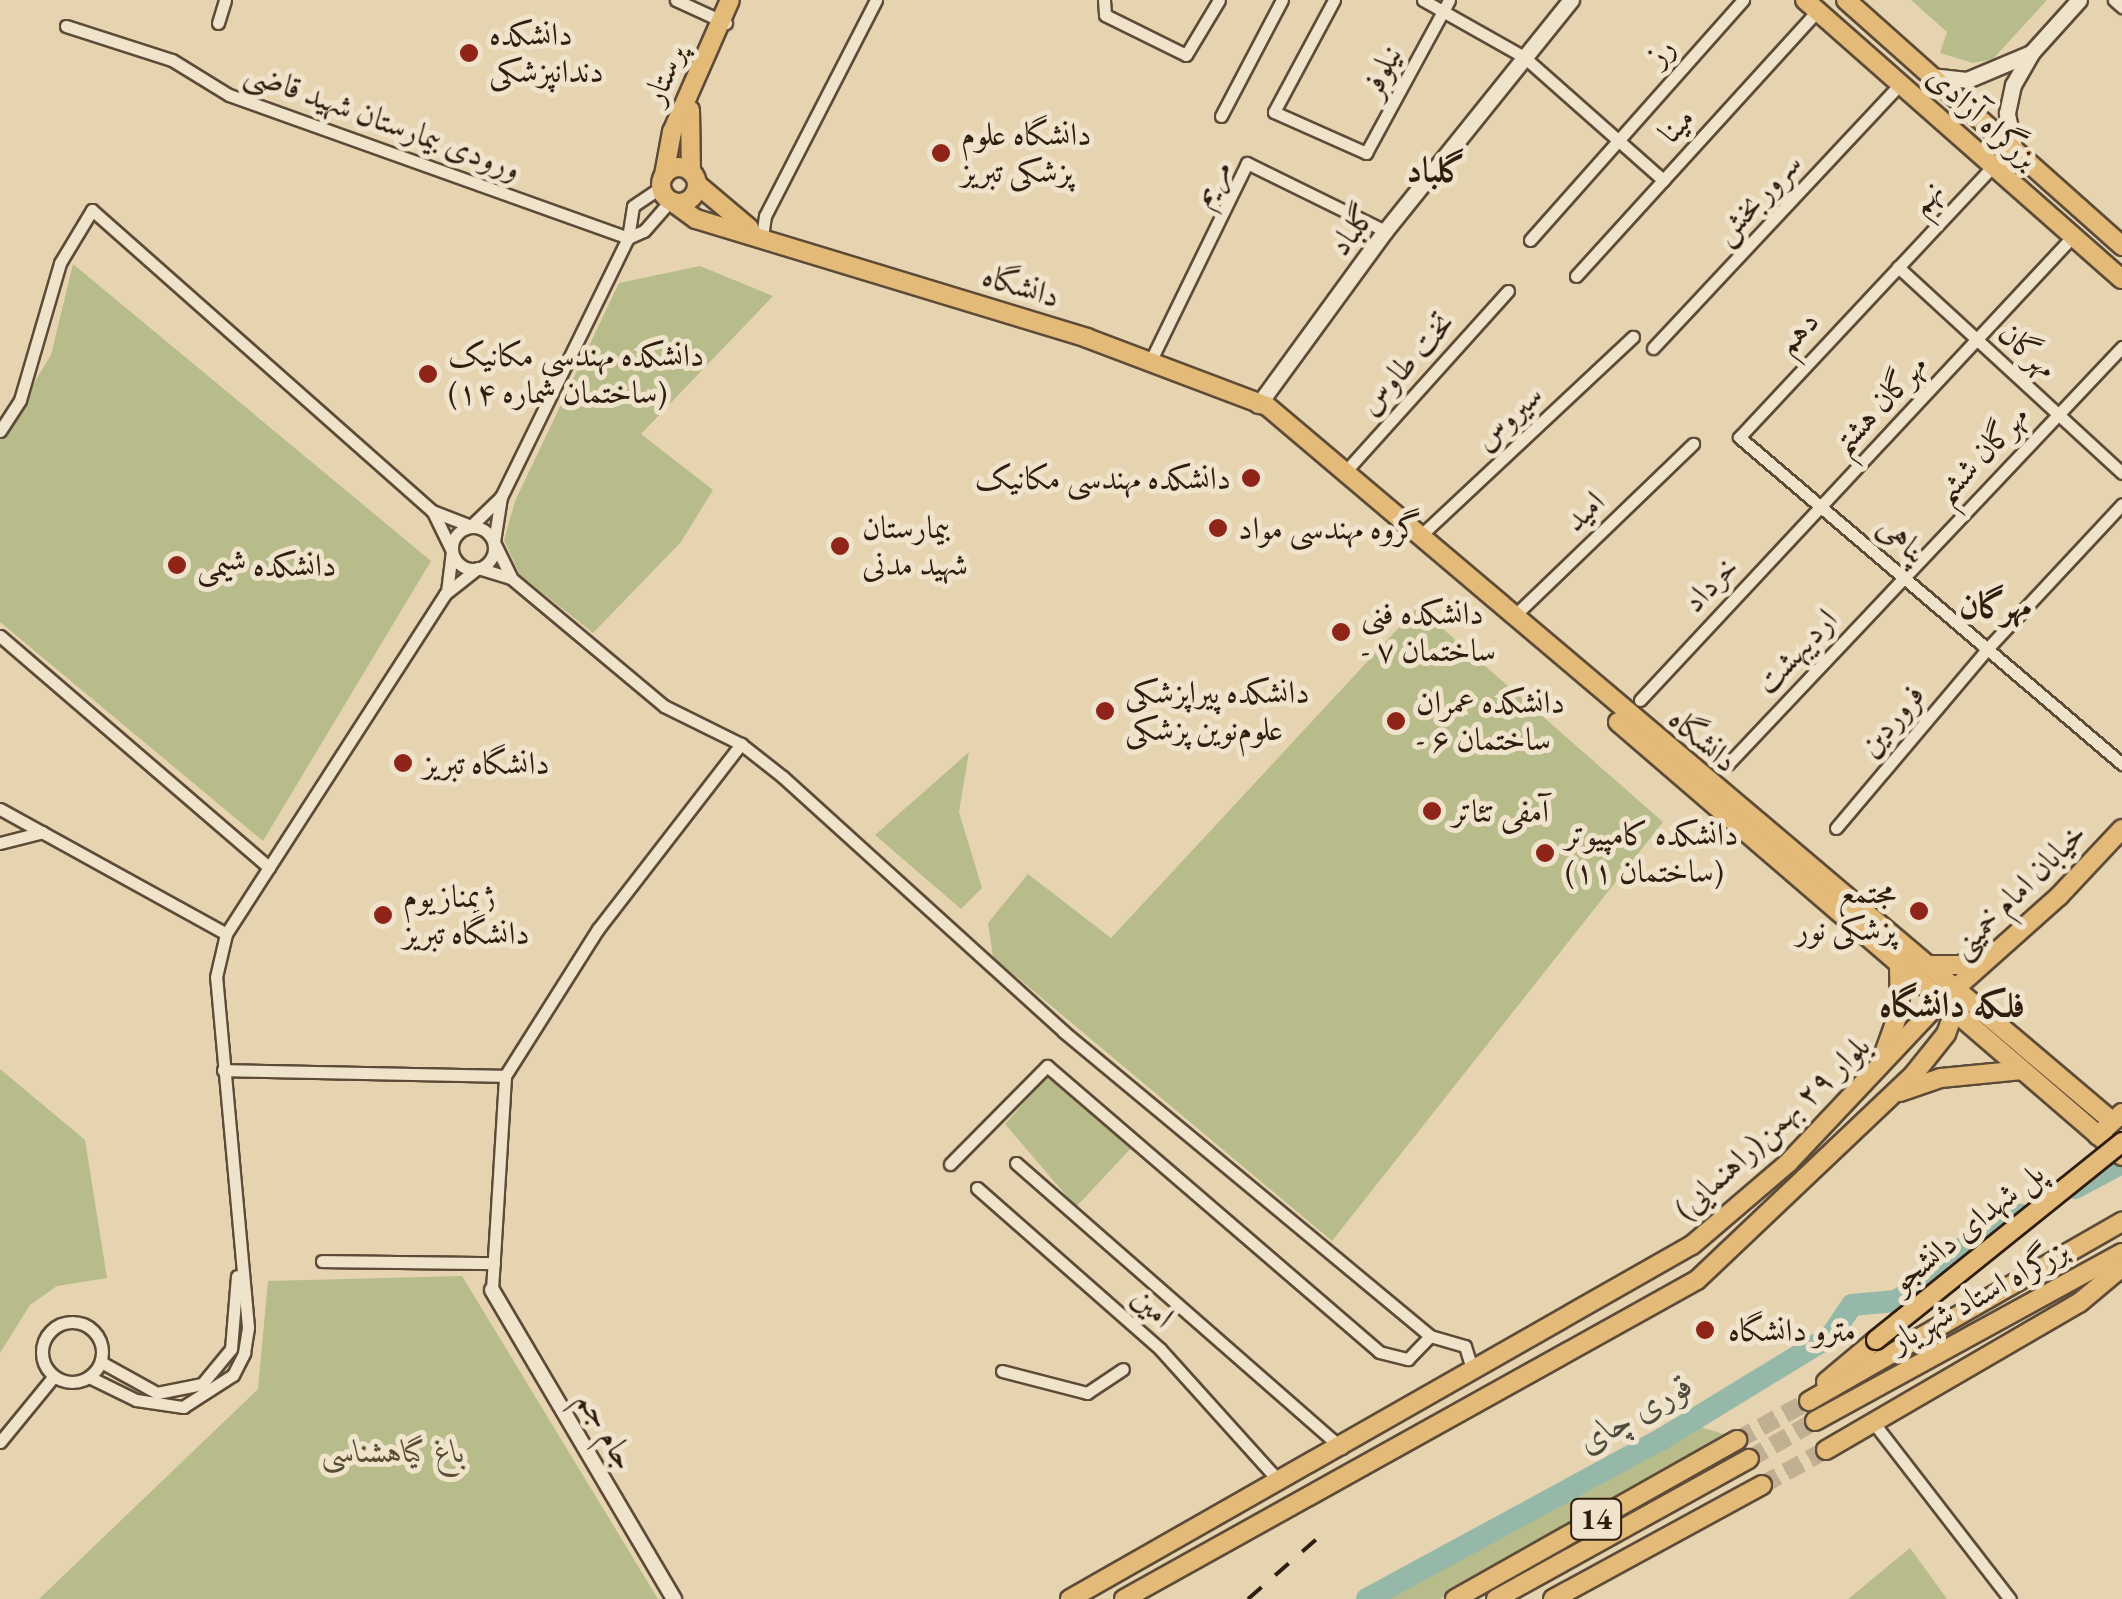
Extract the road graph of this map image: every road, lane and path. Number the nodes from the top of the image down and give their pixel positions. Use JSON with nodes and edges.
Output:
{"nodes":[{"id":1,"x":226,"y":0,"type":"edge"},
{"id":2,"x":676,"y":0,"type":"edge"},
{"id":3,"x":730,"y":0,"type":"edge"},
{"id":4,"x":739,"y":0,"type":"edge"},
{"id":5,"x":876,"y":0,"type":"edge"},
{"id":6,"x":1219,"y":0,"type":"edge"},
{"id":7,"x":1282,"y":0,"type":"edge"},
{"id":8,"x":1334,"y":0,"type":"edge"},
{"id":9,"x":1423,"y":0,"type":"edge"},
{"id":10,"x":1572,"y":0,"type":"edge"},
{"id":11,"x":1743,"y":0,"type":"edge"},
{"id":12,"x":1846,"y":0,"type":"edge"},
{"id":13,"x":2079,"y":0,"type":"edge"},
{"id":14,"x":2114,"y":0,"type":"edge"},
{"id":15,"x":1811,"y":5,"type":"edge"},
{"id":16,"x":1102,"y":6,"type":"edge"},
{"id":17,"x":1446,"y":6,"type":"edge"},
{"id":18,"x":2122,"y":7,"type":"edge"},
{"id":19,"x":218,"y":22,"type":"dead end"},
{"id":20,"x":724,"y":22,"type":"junction"},
{"id":21,"x":66,"y":26,"type":"dead end"},
{"id":22,"x":2032,"y":52,"type":"junction"},
{"id":23,"x":1524,"y":56,"type":"junction"},
{"id":24,"x":1930,"y":76,"type":"junction"},
{"id":25,"x":1900,"y":84,"type":"junction"},
{"id":26,"x":1221,"y":116,"type":"dead end"},
{"id":27,"x":1619,"y":140,"type":"junction"},
{"id":28,"x":2014,"y":147,"type":"junction"},
{"id":29,"x":1993,"y":166,"type":"junction"},
{"id":30,"x":695,"y":178,"type":"junction"},
{"id":31,"x":1663,"y":180,"type":"junction"},
{"id":32,"x":666,"y":191,"type":"junction"},
{"id":33,"x":1386,"y":231,"type":"junction"},
{"id":34,"x":762,"y":237,"type":"junction"},
{"id":35,"x":2072,"y":237,"type":"junction"},
{"id":36,"x":628,"y":238,"type":"junction"},
{"id":37,"x":1530,"y":240,"type":"dead end"},
{"id":38,"x":2122,"y":246,"type":"edge"},
{"id":39,"x":1898,"y":266,"type":"junction"},
{"id":40,"x":1576,"y":276,"type":"dead end"},
{"id":41,"x":2122,"y":279,"type":"edge"},
{"id":42,"x":1508,"y":291,"type":"dead end"},
{"id":43,"x":1633,"y":336,"type":"dead end"},
{"id":44,"x":1976,"y":340,"type":"junction"},
{"id":45,"x":2122,"y":347,"type":"edge"},
{"id":46,"x":1653,"y":348,"type":"dead end"},
{"id":47,"x":1151,"y":360,"type":"junction"},
{"id":48,"x":1258,"y":405,"type":"junction"},
{"id":49,"x":2058,"y":414,"type":"junction"},
{"id":50,"x":0,"y":431,"type":"edge"},
{"id":51,"x":1739,"y":437,"type":"joint"},
{"id":52,"x":1693,"y":444,"type":"dead end"},
{"id":53,"x":2122,"y":472,"type":"edge"},
{"id":54,"x":1344,"y":473,"type":"junction"},
{"id":55,"x":501,"y":497,"type":"junction"},
{"id":56,"x":2122,"y":504,"type":"edge"},
{"id":57,"x":1821,"y":506,"type":"junction"},
{"id":58,"x":432,"y":511,"type":"junction"},
{"id":59,"x":471,"y":526,"type":"junction"},
{"id":60,"x":1419,"y":537,"type":"junction"},
{"id":61,"x":494,"y":542,"type":"junction"},
{"id":62,"x":452,"y":551,"type":"junction"},
{"id":63,"x":478,"y":568,"type":"junction"},
{"id":64,"x":1904,"y":577,"type":"junction"},
{"id":65,"x":511,"y":578,"type":"junction"},
{"id":66,"x":445,"y":594,"type":"junction"},
{"id":67,"x":1513,"y":617,"type":"junction"},
{"id":68,"x":0,"y":636,"type":"edge"},
{"id":69,"x":1987,"y":648,"type":"junction"},
{"id":70,"x":1640,"y":700,"type":"dead end"},
{"id":71,"x":742,"y":744,"type":"junction"},
{"id":72,"x":1728,"y":764,"type":"dead end"},
{"id":73,"x":2122,"y":764,"type":"edge"},
{"id":74,"x":0,"y":809,"type":"edge"},
{"id":75,"x":1836,"y":828,"type":"dead end"},
{"id":76,"x":2122,"y":829,"type":"edge"},
{"id":77,"x":43,"y":832,"type":"junction"},
{"id":78,"x":0,"y":843,"type":"edge"},
{"id":79,"x":269,"y":866,"type":"junction"},
{"id":80,"x":226,"y":934,"type":"junction"},
{"id":81,"x":2005,"y":947,"type":"junction"},
{"id":82,"x":1918,"y":962,"type":"junction"},
{"id":83,"x":1899,"y":968,"type":"junction"},
{"id":84,"x":1956,"y":993,"type":"junction"},
{"id":85,"x":1939,"y":1003,"type":"junction"},
{"id":86,"x":1954,"y":1016,"type":"junction"},
{"id":87,"x":1893,"y":1054,"type":"junction"},
{"id":88,"x":1878,"y":1068,"type":"junction"},
{"id":89,"x":223,"y":1070,"type":"junction"},
{"id":90,"x":2022,"y":1070,"type":"junction"},
{"id":91,"x":1914,"y":1074,"type":"junction"},
{"id":92,"x":505,"y":1076,"type":"junction"},
{"id":93,"x":1894,"y":1093,"type":"junction"},
{"id":94,"x":2111,"y":1123,"type":"edge"},
{"id":95,"x":2122,"y":1142,"type":"edge"},
{"id":96,"x":2122,"y":1156,"type":"edge"},
{"id":97,"x":1016,"y":1163,"type":"dead end"},
{"id":98,"x":950,"y":1164,"type":"dead end"},
{"id":99,"x":977,"y":1188,"type":"dead end"},
{"id":100,"x":2122,"y":1222,"type":"edge"},
{"id":101,"x":239,"y":1237,"type":"junction"},
{"id":102,"x":2122,"y":1254,"type":"edge"},
{"id":103,"x":322,"y":1262,"type":"dead end"},
{"id":104,"x":494,"y":1263,"type":"junction"},
{"id":105,"x":2122,"y":1267,"type":"edge"},
{"id":106,"x":492,"y":1290,"type":"joint"},
{"id":107,"x":1430,"y":1336,"type":"junction"},
{"id":108,"x":101,"y":1362,"type":"junction"},
{"id":109,"x":1123,"y":1369,"type":"dead end"},
{"id":110,"x":1002,"y":1371,"type":"dead end"},
{"id":111,"x":1473,"y":1372,"type":"junction"},
{"id":112,"x":54,"y":1376,"type":"junction"},
{"id":113,"x":89,"y":1377,"type":"junction"},
{"id":114,"x":1815,"y":1421,"type":"tunnel mouth"},
{"id":115,"x":1873,"y":1422,"type":"junction"},
{"id":116,"x":1737,"y":1440,"type":"tunnel mouth"},
{"id":117,"x":0,"y":1442,"type":"edge"},
{"id":118,"x":1342,"y":1448,"type":"junction"},
{"id":119,"x":1826,"y":1450,"type":"tunnel mouth"},
{"id":120,"x":1748,"y":1459,"type":"tunnel mouth"},
{"id":121,"x":1280,"y":1481,"type":"junction"},
{"id":122,"x":1762,"y":1485,"type":"tunnel mouth"},
{"id":123,"x":1178,"y":1538,"type":"junction"},
{"id":124,"x":1192,"y":1562,"type":"junction"},
{"id":125,"x":674,"y":1599,"type":"edge"},
{"id":126,"x":1070,"y":1599,"type":"edge"},
{"id":127,"x":1124,"y":1599,"type":"edge"},
{"id":128,"x":1456,"y":1599,"type":"edge"},
{"id":129,"x":1496,"y":1599,"type":"edge"},
{"id":130,"x":1553,"y":1599,"type":"edge"},
{"id":131,"x":2010,"y":1599,"type":"edge"}],
"edges":[{"from":1,"to":19,"type":"street"},
{"from":2,"to":20,"type":"street"},
{"from":3,"to":20,"type":"main road","name":"پرستار"},
{"from":4,"to":20,"type":"main road","name":"پرستار"},
{"from":5,"to":34,"type":"street"},
{"from":6,"to":16,"type":"street"},
{"from":7,"to":26,"type":"street"},
{"from":8,"to":17,"type":"street","name":"نیلوفر"},
{"from":9,"to":17,"type":"street"},
{"from":10,"to":23,"type":"main road","name":"گلباد"},
{"from":11,"to":27,"type":"street","name":"رز"},
{"from":12,"to":24,"type":"main road","name":"بزرگراه آزادی"},
{"from":13,"to":22,"type":"main road"},
{"from":14,"to":18,"type":"street"},
{"from":15,"to":25,"type":"main road","name":"بزرگراه آزادی"},
{"from":15,"to":31,"type":"street","name":"مینا"},
{"from":17,"to":23,"type":"street"},
{"from":20,"to":30,"type":"main road","name":"پرستار"},
{"from":20,"to":32,"type":"main road","name":"پرستار"},
{"from":21,"to":36,"type":"street","name":"ورودی بیمارستان شهید قاضی"},
{"from":22,"to":24,"type":"main road"},
{"from":22,"to":28,"type":"main road"},
{"from":23,"to":27,"type":"street"},
{"from":23,"to":33,"type":"main road","name":"گلباد"},
{"from":24,"to":28,"type":"main road","name":"بزرگراه آزادی"},
{"from":25,"to":29,"type":"main road","name":"بزرگراه آزادی"},
{"from":25,"to":46,"type":"street","name":"سروربخش"},
{"from":27,"to":31,"type":"street"},
{"from":27,"to":37,"type":"street","name":"رز"},
{"from":28,"to":38,"type":"main road","name":"بزرگراه آزادی"},
{"from":29,"to":35,"type":"main road","name":"بزرگراه آزادی"},
{"from":29,"to":39,"type":"street","name":"نهم"},
{"from":30,"to":32,"type":"main road"},
{"from":30,"to":32,"type":"main road"},
{"from":30,"to":34,"type":"main road","name":"دانشگاه"},
{"from":31,"to":40,"type":"street","name":"مینا"},
{"from":32,"to":34,"type":"main road","name":"دانشگاه"},
{"from":32,"to":36,"type":"street"},
{"from":32,"to":36,"type":"street"},
{"from":33,"to":47,"type":"street","name":"مریم"},
{"from":33,"to":48,"type":"main road","name":"گلباد"},
{"from":34,"to":47,"type":"main road","name":"دانشگاه"},
{"from":35,"to":41,"type":"main road","name":"بزرگراه آزادی"},
{"from":35,"to":44,"type":"street","name":"مهرگان هشتم"},
{"from":36,"to":55,"type":"street"},
{"from":39,"to":44,"type":"street","name":"مهرگان"},
{"from":39,"to":51,"type":"street","name":"دهم"},
{"from":42,"to":54,"type":"street","name":"تخت طاوس"},
{"from":43,"to":60,"type":"street","name":"سیروس"},
{"from":44,"to":49,"type":"street","name":"مهرگان"},
{"from":44,"to":57,"type":"street","name":"مهرگان هشتم"},
{"from":45,"to":49,"type":"street","name":"مهرگان ششم"},
{"from":47,"to":48,"type":"main road","name":"دانشگاه"},
{"from":48,"to":54,"type":"main road","name":"دانشگاه"},
{"from":48,"to":83,"type":"main road","name":"دانشگاه"},
{"from":49,"to":53,"type":"street","name":"مهرگان"},
{"from":49,"to":64,"type":"street","name":"مهرگان ششم"},
{"from":50,"to":58,"type":"street"},
{"from":51,"to":57,"type":"street","name":"پناهی"},
{"from":52,"to":67,"type":"street","name":"امید"},
{"from":54,"to":60,"type":"main road","name":"دانشگاه"},
{"from":55,"to":59,"type":"street"},
{"from":55,"to":61,"type":"street"},
{"from":56,"to":69,"type":"street","name":"فروردین"},
{"from":57,"to":64,"type":"street","name":"پناهی"},
{"from":57,"to":70,"type":"street","name":"خرداد"},
{"from":58,"to":59,"type":"street"},
{"from":58,"to":62,"type":"street"},
{"from":59,"to":61,"type":"street"},
{"from":59,"to":62,"type":"street"},
{"from":60,"to":67,"type":"main road","name":"دانشگاه"},
{"from":61,"to":63,"type":"street"},
{"from":61,"to":65,"type":"street"},
{"from":62,"to":63,"type":"street"},
{"from":62,"to":66,"type":"street"},
{"from":63,"to":65,"type":"street"},
{"from":63,"to":66,"type":"street"},
{"from":64,"to":69,"type":"street","name":"پناهی"},
{"from":64,"to":72,"type":"street","name":"اردیبهشت"},
{"from":65,"to":71,"type":"street"},
{"from":66,"to":79,"type":"street"},
{"from":67,"to":82,"type":"main road","name":"دانشگاه"},
{"from":68,"to":79,"type":"street"},
{"from":69,"to":73,"type":"street","name":"پناهی"},
{"from":69,"to":75,"type":"street","name":"فروردین"},
{"from":71,"to":92,"type":"street"},
{"from":71,"to":107,"type":"street"},
{"from":74,"to":77,"type":"street"},
{"from":76,"to":81,"type":"main road","name":"خیابان امام خمینی"},
{"from":77,"to":78,"type":"street"},
{"from":77,"to":80,"type":"street"},
{"from":79,"to":80,"type":"street"},
{"from":80,"to":89,"type":"street"},
{"from":81,"to":82,"type":"main road"},
{"from":81,"to":84,"type":"main road","name":"خیابان امام خمینی"},
{"from":82,"to":84,"type":"main road","name":"دانشگاه"},
{"from":83,"to":85,"type":"main road","name":"دانشگاه"},
{"from":83,"to":88,"type":"main road"},
{"from":84,"to":85,"type":"main road","name":"بلوار ٢٩ بهمن(راهنمایی)"},
{"from":84,"to":86,"type":"main road","name":"بلوار ٢٩ بهمن(راهنمایی)"},
{"from":84,"to":94,"type":"main road","name":"دانشگاه"},
{"from":85,"to":86,"type":"main road","name":"دانشگاه"},
{"from":85,"to":87,"type":"main road","name":"بلوار ٢٩ بهمن(راهنمایی)"},
{"from":86,"to":90,"type":"main road","name":"دانشگاه"},
{"from":86,"to":91,"type":"main road","name":"بلوار ٢٩ بهمن(راهنمایی)"},
{"from":87,"to":88,"type":"main road","name":"بلوار ٢٩ بهمن(راهنمایی)"},
{"from":87,"to":91,"type":"main road"},
{"from":88,"to":111,"type":"main road","name":"بلوار ٢٩ بهمن(راهنمایی)"},
{"from":89,"to":92,"type":"street"},
{"from":89,"to":101,"type":"street"},
{"from":90,"to":93,"type":"main road"},
{"from":90,"to":94,"type":"main road","name":"دانشگاه"},
{"from":91,"to":93,"type":"main road","name":"بلوار ٢٩ بهمن(راهنمایی)"},
{"from":92,"to":104,"type":"street"},
{"from":93,"to":124,"type":"main road","name":"بلوار ٢٩ بهمن(راهنمایی)"},
{"from":94,"to":96,"type":"main road"},
{"from":95,"to":100,"type":"main road","name":"پل شهدای دانشجو","bridge":true},
{"from":97,"to":118,"type":"street"},
{"from":98,"to":107,"type":"street"},
{"from":99,"to":121,"type":"street","name":"امین"},
{"from":101,"to":108,"type":"street"},
{"from":101,"to":113,"type":"street"},
{"from":102,"to":114,"type":"main road","name":"بزرگراه استاد شهریار"},
{"from":103,"to":104,"type":"street"},
{"from":104,"to":106,"type":"street"},
{"from":105,"to":115,"type":"main road"},
{"from":106,"to":125,"type":"street","name":"جام جم"},
{"from":107,"to":111,"type":"street"},
{"from":108,"to":112,"type":"street"},
{"from":108,"to":113,"type":"street"},
{"from":109,"to":110,"type":"street"},
{"from":111,"to":118,"type":"main road","name":"بلوار ٢٩ بهمن(راهنمایی)"},
{"from":112,"to":113,"type":"street"},
{"from":112,"to":117,"type":"street"},
{"from":115,"to":119,"type":"main road"},
{"from":115,"to":131,"type":"street"},
{"from":116,"to":128,"type":"main road","number":"14"},
{"from":118,"to":121,"type":"main road","name":"بلوار ٢٩ بهمن(راهنمایی)"},
{"from":120,"to":129,"type":"main road"},
{"from":121,"to":123,"type":"main road","name":"بلوار ٢٩ بهمن(راهنمایی)"},
{"from":122,"to":130,"type":"main road"},
{"from":123,"to":124,"type":"main road"},
{"from":123,"to":126,"type":"main road","name":"بلوار ٢٩ بهمن(راهنمایی)"},
{"from":124,"to":127,"type":"main road","name":"بلوار ٢٩ بهمن(راهنمایی)"}]}
